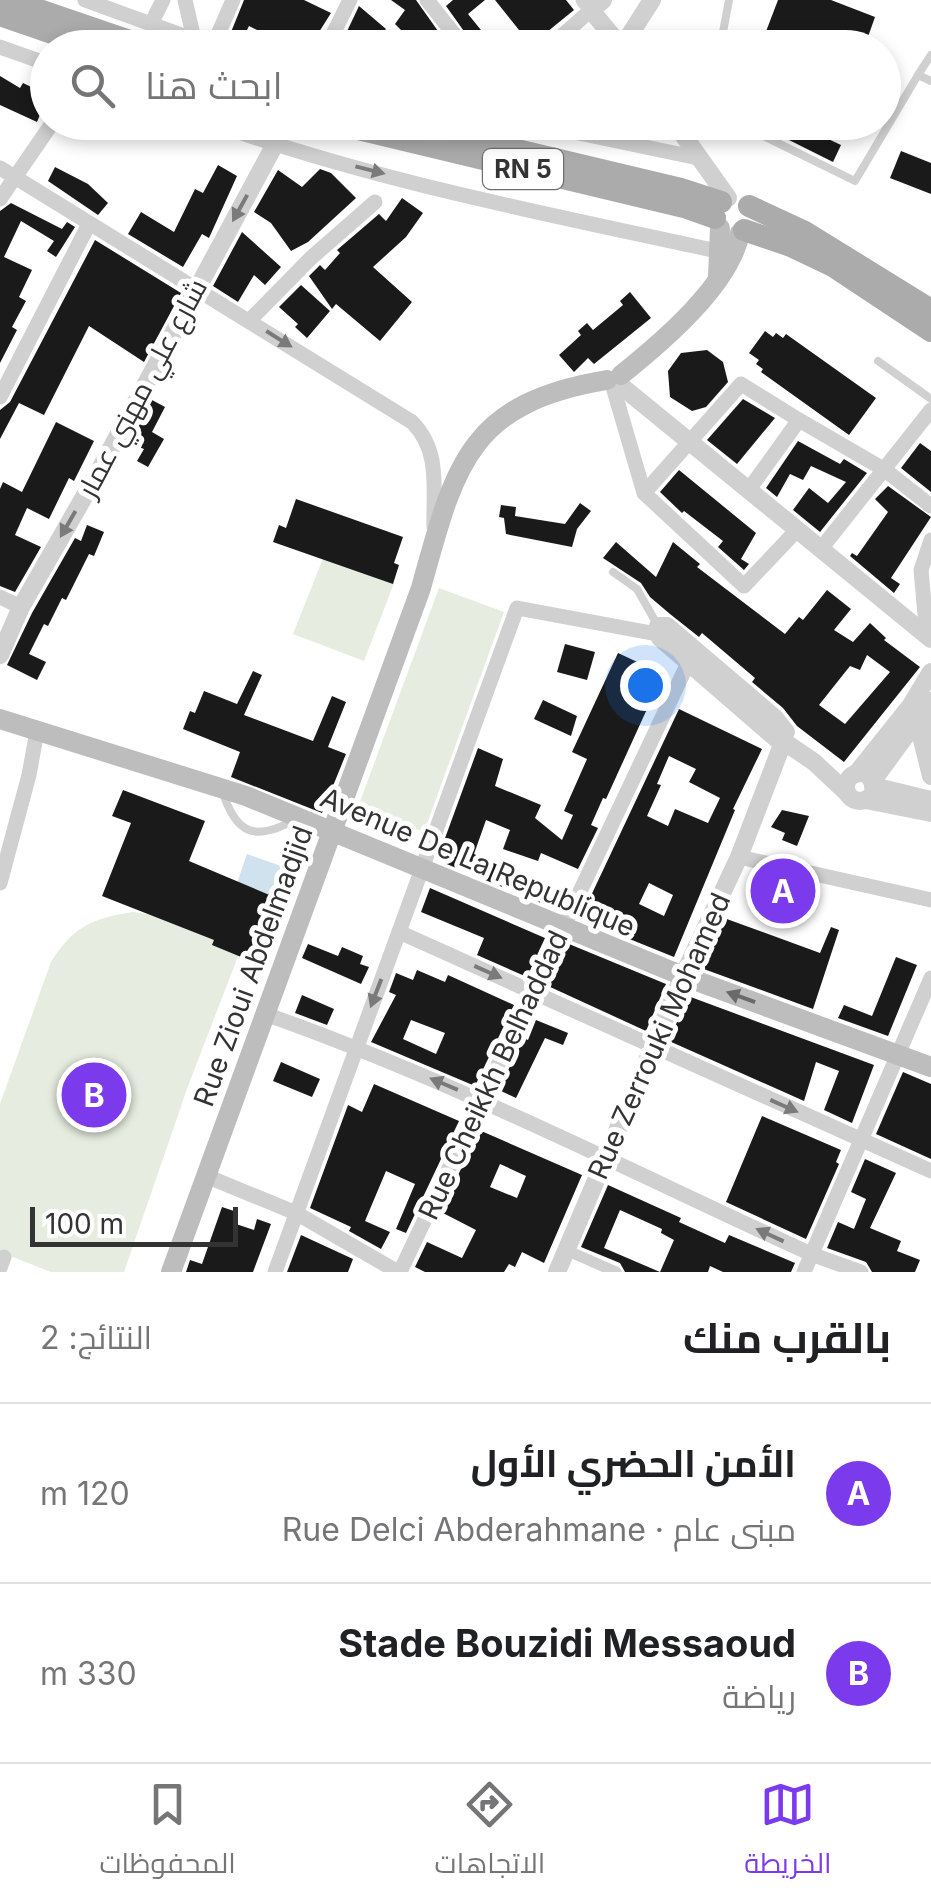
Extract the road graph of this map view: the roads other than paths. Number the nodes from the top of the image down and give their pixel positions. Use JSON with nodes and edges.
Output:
{"nodes":[{"id":1,"x":10,"y":0,"type":"edge"},
{"id":2,"x":162,"y":0,"type":"edge"},
{"id":3,"x":185,"y":0,"type":"edge"},
{"id":4,"x":233,"y":0,"type":"edge"},
{"id":5,"x":729,"y":0,"type":"edge"},
{"id":6,"x":90,"y":1,"type":"edge"},
{"id":7,"x":346,"y":1,"type":"edge"},
{"id":8,"x":433,"y":2,"type":"edge"},
{"id":9,"x":592,"y":3,"type":"edge"},
{"id":10,"x":646,"y":3,"type":"edge"},
{"id":11,"x":0,"y":15,"type":"edge"},
{"id":12,"x":44,"y":30,"type":"edge"},
{"id":13,"x":128,"y":30,"type":"edge"},
{"id":14,"x":141,"y":30,"type":"edge"},
{"id":15,"x":153,"y":30,"type":"edge"},
{"id":16,"x":192,"y":30,"type":"edge"},
{"id":17,"x":222,"y":30,"type":"edge"},
{"id":18,"x":334,"y":30,"type":"edge"},
{"id":19,"x":452,"y":30,"type":"edge"},
{"id":20,"x":566,"y":30,"type":"edge"},
{"id":21,"x":610,"y":30,"type":"edge"},
{"id":22,"x":631,"y":30,"type":"edge"},
{"id":23,"x":723,"y":30,"type":"edge"},
{"id":24,"x":0,"y":47,"type":"edge"},
{"id":25,"x":931,"y":55,"type":"edge"},
{"id":26,"x":30,"y":58,"type":"edge"},
{"id":27,"x":918,"y":75,"type":"junction"},
{"id":28,"x":931,"y":81,"type":"edge"},
{"id":29,"x":901,"y":104,"type":"edge"},
{"id":30,"x":37,"y":140,"type":"edge"},
{"id":31,"x":259,"y":140,"type":"edge"},
{"id":32,"x":278,"y":140,"type":"edge"},
{"id":33,"x":404,"y":140,"type":"edge"},
{"id":34,"x":491,"y":140,"type":"edge"},
{"id":35,"x":612,"y":140,"type":"edge"},
{"id":36,"x":692,"y":140,"type":"edge"},
{"id":37,"x":772,"y":140,"type":"edge"},
{"id":38,"x":879,"y":140,"type":"edge"},
{"id":39,"x":275,"y":146,"type":"junction"},
{"id":40,"x":698,"y":158,"type":"junction"},
{"id":41,"x":7,"y":173,"type":"edge"},
{"id":42,"x":0,"y":199,"type":"edge"},
{"id":43,"x":375,"y":202,"type":"dead end"},
{"id":44,"x":729,"y":221,"type":"junction"},
{"id":45,"x":89,"y":224,"type":"junction"},
{"id":46,"x":195,"y":289,"type":"junction"},
{"id":47,"x":931,"y":310,"type":"edge"},
{"id":48,"x":249,"y":320,"type":"junction"},
{"id":49,"x":931,"y":331,"type":"edge"},
{"id":50,"x":878,"y":361,"type":"dead end"},
{"id":51,"x":615,"y":382,"type":"junction"},
{"id":52,"x":0,"y":396,"type":"edge"},
{"id":53,"x":931,"y":399,"type":"edge"},
{"id":54,"x":931,"y":410,"type":"edge"},
{"id":55,"x":799,"y":420,"type":"junction"},
{"id":56,"x":690,"y":440,"type":"junction"},
{"id":57,"x":885,"y":470,"type":"junction"},
{"id":58,"x":750,"y":488,"type":"junction"},
{"id":59,"x":644,"y":493,"type":"junction"},
{"id":60,"x":931,"y":506,"type":"edge"},
{"id":61,"x":797,"y":530,"type":"junction"},
{"id":62,"x":434,"y":540,"type":"junction"},
{"id":63,"x":931,"y":540,"type":"edge"},
{"id":64,"x":817,"y":555,"type":"junction"},
{"id":65,"x":614,"y":572,"type":"dead end"},
{"id":66,"x":0,"y":597,"type":"edge"},
{"id":67,"x":21,"y":607,"type":"junction"},
{"id":68,"x":658,"y":630,"type":"junction"},
{"id":69,"x":929,"y":638,"type":"edge"},
{"id":70,"x":0,"y":655,"type":"edge"},
{"id":71,"x":694,"y":657,"type":"junction"},
{"id":72,"x":931,"y":672,"type":"edge"},
{"id":73,"x":928,"y":706,"type":"edge"},
{"id":74,"x":0,"y":718,"type":"edge"},
{"id":75,"x":36,"y":731,"type":"junction"},
{"id":76,"x":786,"y":740,"type":"junction"},
{"id":77,"x":931,"y":776,"type":"edge"},
{"id":78,"x":861,"y":785,"type":"junction"},
{"id":79,"x":220,"y":786,"type":"junction"},
{"id":80,"x":931,"y":800,"type":"edge"},
{"id":81,"x":931,"y":814,"type":"edge"},
{"id":82,"x":300,"y":817,"type":"junction"},
{"id":83,"x":331,"y":830,"type":"junction"},
{"id":84,"x":738,"y":857,"type":"junction"},
{"id":85,"x":421,"y":868,"type":"junction"},
{"id":86,"x":0,"y":883,"type":"edge"},
{"id":87,"x":931,"y":900,"type":"edge"},
{"id":88,"x":563,"y":928,"type":"junction"},
{"id":89,"x":399,"y":932,"type":"junction"},
{"id":90,"x":683,"y":976,"type":"junction"},
{"id":91,"x":931,"y":978,"type":"edge"},
{"id":92,"x":534,"y":992,"type":"junction"},
{"id":93,"x":264,"y":1014,"type":"junction"},
{"id":94,"x":356,"y":1046,"type":"junction"},
{"id":95,"x":654,"y":1047,"type":"junction"},
{"id":96,"x":899,"y":1056,"type":"junction"},
{"id":97,"x":931,"y":1067,"type":"edge"},
{"id":98,"x":483,"y":1100,"type":"junction"},
{"id":99,"x":859,"y":1140,"type":"junction"},
{"id":100,"x":604,"y":1159,"type":"junction"},
{"id":101,"x":931,"y":1170,"type":"edge"},
{"id":102,"x":206,"y":1176,"type":"junction"},
{"id":103,"x":296,"y":1213,"type":"junction"},
{"id":104,"x":566,"y":1250,"type":"junction"},
{"id":105,"x":811,"y":1254,"type":"junction"},
{"id":106,"x":171,"y":1272,"type":"edge"},
{"id":107,"x":275,"y":1272,"type":"edge"},
{"id":108,"x":399,"y":1272,"type":"edge"},
{"id":109,"x":558,"y":1272,"type":"edge"},
{"id":110,"x":616,"y":1272,"type":"edge"},
{"id":111,"x":804,"y":1272,"type":"edge"},
{"id":112,"x":861,"y":1272,"type":"edge"}],
"edges":[{"from":1,"to":13,"type":"main road"},
{"from":2,"to":15,"type":"street"},
{"from":3,"to":16,"type":"street"},
{"from":4,"to":17,"type":"street"},
{"from":5,"to":23,"type":"lane"},
{"from":6,"to":14,"type":"street"},
{"from":7,"to":18,"type":"street"},
{"from":8,"to":19,"type":"street"},
{"from":9,"to":20,"type":"street"},
{"from":9,"to":21,"type":"street"},
{"from":10,"to":22,"type":"street"},
{"from":11,"to":12,"type":"main road"},
{"from":24,"to":26,"type":"street"},
{"from":25,"to":27,"type":"lane"},
{"from":27,"to":28,"type":"lane"},
{"from":27,"to":29,"type":"lane"},
{"from":30,"to":41,"type":"street"},
{"from":31,"to":39,"type":"street"},
{"from":32,"to":39,"type":"street","name":"شارع علي مهني عمار"},
{"from":33,"to":44,"type":"main road","number":"RN 5"},
{"from":34,"to":44,"type":"main road","number":"RN 5"},
{"from":35,"to":40,"type":"street"},
{"from":36,"to":40,"type":"street"},
{"from":37,"to":38,"type":"lane"},
{"from":39,"to":44,"type":"street","one_way":true},
{"from":39,"to":46,"type":"street","name":"شارع علي مهني عمار","one_way":true},
{"from":40,"to":44,"type":"street"},
{"from":41,"to":42,"type":"street"},
{"from":41,"to":45,"type":"street"},
{"from":43,"to":48,"type":"street"},
{"from":44,"to":47,"type":"main road","number":"RN 5"},
{"from":44,"to":49,"type":"main road","number":"RN 5"},
{"from":44,"to":51,"type":"main road"},
{"from":45,"to":46,"type":"street"},
{"from":45,"to":52,"type":"street"},
{"from":46,"to":48,"type":"street"},
{"from":46,"to":67,"type":"street","name":"شارع علي مهني عمار","one_way":true},
{"from":48,"to":62,"type":"street","one_way":true},
{"from":50,"to":53,"type":"lane"},
{"from":51,"to":56,"type":"street"},
{"from":51,"to":59,"type":"street"},
{"from":51,"to":62,"type":"main road","name":"Rue Zioui Abdelmadjid"},
{"from":54,"to":57,"type":"street"},
{"from":55,"to":56,"type":"street"},
{"from":55,"to":57,"type":"street"},
{"from":55,"to":58,"type":"street"},
{"from":56,"to":58,"type":"street"},
{"from":56,"to":59,"type":"street"},
{"from":57,"to":60,"type":"street"},
{"from":57,"to":64,"type":"street"},
{"from":58,"to":61,"type":"street"},
{"from":59,"to":61,"type":"street"},
{"from":61,"to":64,"type":"street"},
{"from":62,"to":83,"type":"main road","name":"Rue Zioui Abdelmadjid"},
{"from":63,"to":69,"type":"street"},
{"from":64,"to":69,"type":"street"},
{"from":65,"to":68,"type":"lane"},
{"from":66,"to":67,"type":"street"},
{"from":67,"to":70,"type":"street","name":"شارع علي مهني عمار"},
{"from":68,"to":71,"type":"street"},
{"from":68,"to":85,"type":"street"},
{"from":71,"to":76,"type":"street"},
{"from":71,"to":88,"type":"street","name":"Rue Cheikkh Belhaddad"},
{"from":72,"to":78,"type":"street"},
{"from":73,"to":77,"type":"street"},
{"from":73,"to":78,"type":"street"},
{"from":74,"to":75,"type":"main road","name":"Avenue De La Republique"},
{"from":75,"to":79,"type":"main road","name":"Avenue De La Republique"},
{"from":75,"to":86,"type":"street"},
{"from":76,"to":78,"type":"street"},
{"from":76,"to":84,"type":"street","name":"Rue Zerrouki Mohamed"},
{"from":78,"to":80,"type":"street"},
{"from":78,"to":81,"type":"street"},
{"from":79,"to":82,"type":"main road","name":"Avenue De La Republique"},
{"from":79,"to":82,"type":"lane"},
{"from":82,"to":83,"type":"main road","name":"Avenue De La Republique"},
{"from":83,"to":85,"type":"main road","name":"Avenue De La Republique"},
{"from":83,"to":93,"type":"main road","name":"Rue Zioui Abdelmadjid"},
{"from":84,"to":87,"type":"street"},
{"from":84,"to":90,"type":"street","name":"Rue Zerrouki Mohamed"},
{"from":85,"to":88,"type":"main road","name":"Avenue De La Republique"},
{"from":85,"to":89,"type":"street"},
{"from":88,"to":90,"type":"main road","name":"Avenue De La Republique"},
{"from":88,"to":92,"type":"street","name":"Rue Cheikkh Belhaddad"},
{"from":89,"to":92,"type":"street","one_way":true},
{"from":89,"to":94,"type":"street","one_way":true},
{"from":90,"to":95,"type":"street","name":"Rue Zerrouki Mohamed"},
{"from":96,"to":90,"type":"main road","name":"Avenue De La Republique","one_way":true},
{"from":91,"to":96,"type":"street"},
{"from":92,"to":95,"type":"street"},
{"from":92,"to":98,"type":"street","name":"Rue Cheikkh Belhaddad"},
{"from":93,"to":94,"type":"street"},
{"from":93,"to":102,"type":"main road","name":"Rue Zioui Abdelmadjid"},
{"from":98,"to":94,"type":"street","one_way":true},
{"from":94,"to":103,"type":"street"},
{"from":95,"to":99,"type":"street","one_way":true},
{"from":95,"to":100,"type":"street","name":"Rue Zerrouki Mohamed"},
{"from":96,"to":97,"type":"main road","name":"Avenue De La Republique"},
{"from":96,"to":99,"type":"street"},
{"from":98,"to":100,"type":"street"},
{"from":98,"to":108,"type":"street","name":"Rue Cheikkh Belhaddad"},
{"from":99,"to":101,"type":"street"},
{"from":99,"to":105,"type":"street"},
{"from":100,"to":104,"type":"street","name":"Rue Zerrouki Mohamed"},
{"from":105,"to":100,"type":"street","one_way":true},
{"from":102,"to":103,"type":"street"},
{"from":102,"to":106,"type":"main road","name":"Rue Zioui Abdelmadjid"},
{"from":103,"to":107,"type":"street"},
{"from":103,"to":108,"type":"street"},
{"from":104,"to":109,"type":"street","name":"Rue Zerrouki Mohamed"},
{"from":104,"to":110,"type":"street"},
{"from":105,"to":111,"type":"street"},
{"from":105,"to":112,"type":"street"}]}
